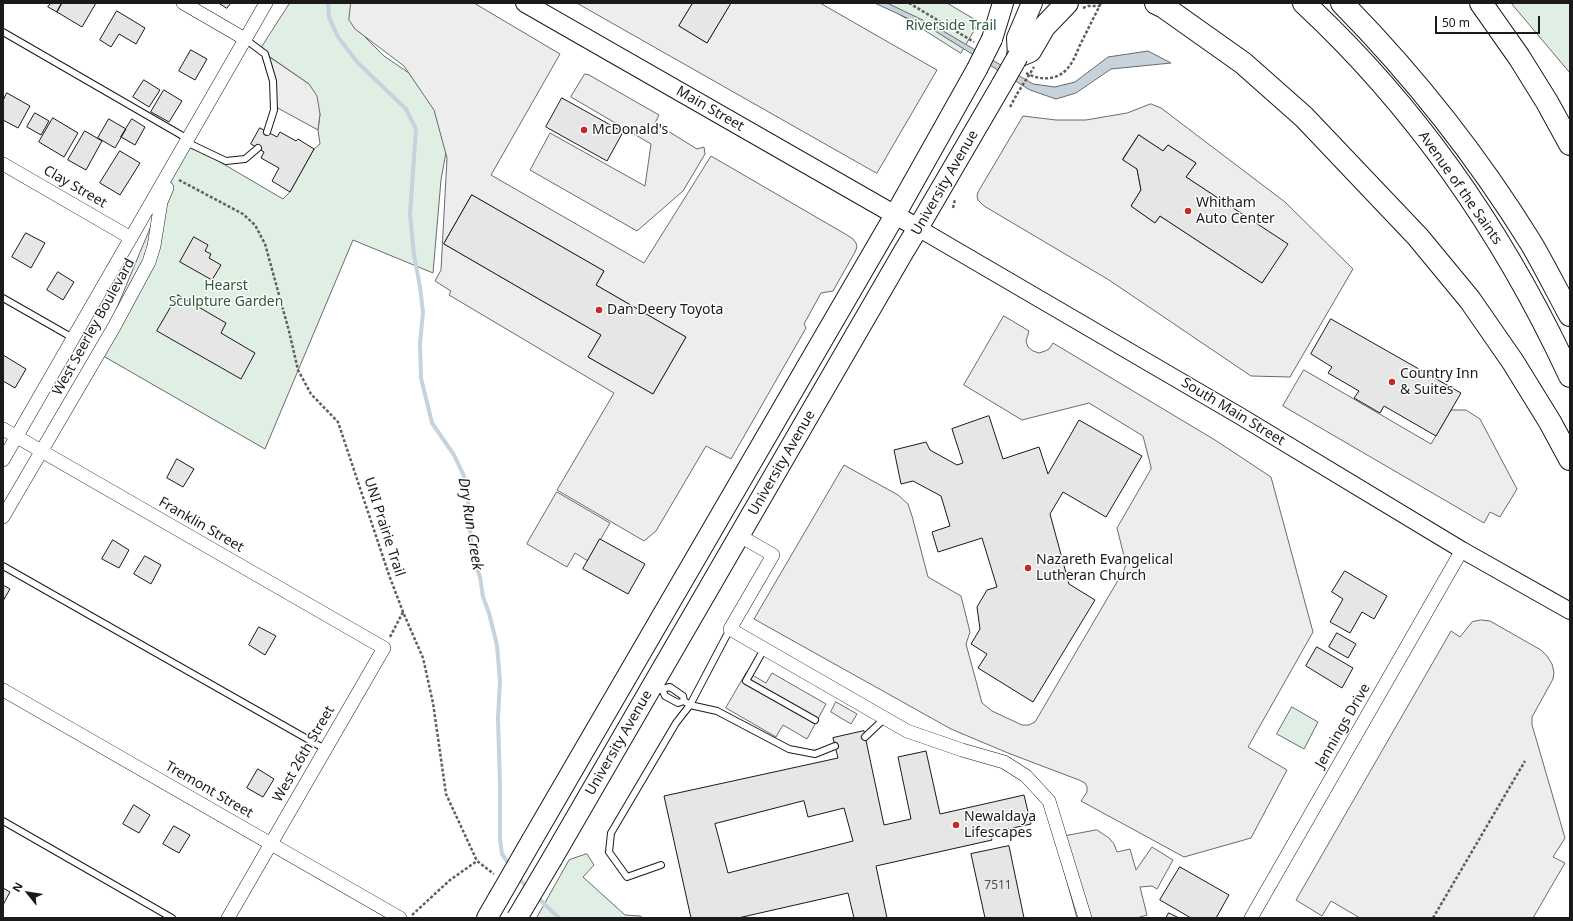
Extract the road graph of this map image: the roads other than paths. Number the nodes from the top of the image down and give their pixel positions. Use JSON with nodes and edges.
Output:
{"nodes":[{"id":1,"x":182,"y":3,"type":"edge"},
{"id":2,"x":266,"y":3,"type":"edge"},
{"id":3,"x":525,"y":3,"type":"edge"},
{"id":4,"x":1003,"y":3,"type":"edge"},
{"id":5,"x":1032,"y":3,"type":"edge"},
{"id":6,"x":1067,"y":3,"type":"edge"},
{"id":7,"x":1156,"y":3,"type":"edge"},
{"id":8,"x":1304,"y":3,"type":"edge"},
{"id":9,"x":1342,"y":3,"type":"edge"},
{"id":10,"x":1481,"y":3,"type":"edge"},
{"id":11,"x":3,"y":32,"type":"edge"},
{"id":12,"x":245,"y":39,"type":"junction"},
{"id":13,"x":1026,"y":62,"type":"junction"},
{"id":14,"x":267,"y":132,"type":"dead end"},
{"id":15,"x":187,"y":141,"type":"junction"},
{"id":16,"x":1570,"y":144,"type":"edge"},
{"id":17,"x":258,"y":148,"type":"dead end"},
{"id":18,"x":3,"y":164,"type":"edge"},
{"id":19,"x":895,"y":215,"type":"junction"},
{"id":20,"x":918,"y":228,"type":"junction"},
{"id":21,"x":131,"y":238,"type":"junction"},
{"id":22,"x":3,"y":298,"type":"edge"},
{"id":23,"x":1570,"y":315,"type":"edge"},
{"id":24,"x":73,"y":338,"type":"junction"},
{"id":25,"x":1570,"y":376,"type":"edge"},
{"id":26,"x":3,"y":429,"type":"edge"},
{"id":27,"x":16,"y":436,"type":"junction"},
{"id":28,"x":42,"y":451,"type":"junction"},
{"id":29,"x":1570,"y":459,"type":"edge"},
{"id":30,"x":3,"y":460,"type":"edge"},
{"id":31,"x":3,"y":517,"type":"edge"},
{"id":32,"x":740,"y":536,"type":"junction"},
{"id":33,"x":1462,"y":550,"type":"junction"},
{"id":34,"x":3,"y":566,"type":"edge"},
{"id":35,"x":1570,"y":611,"type":"edge"},
{"id":36,"x":730,"y":629,"type":"junction"},
{"id":37,"x":384,"y":648,"type":"joint"},
{"id":38,"x":764,"y":650,"type":"junction"},
{"id":39,"x":658,"y":686,"type":"junction"},
{"id":40,"x":3,"y":690,"type":"edge"},
{"id":41,"x":687,"y":703,"type":"junction"},
{"id":42,"x":884,"y":719,"type":"junction"},
{"id":43,"x":815,"y":720,"type":"dead end"},
{"id":44,"x":865,"y":737,"type":"dead end"},
{"id":45,"x":835,"y":746,"type":"dead end"},
{"id":46,"x":325,"y":749,"type":"junction"},
{"id":47,"x":3,"y":821,"type":"edge"},
{"id":48,"x":270,"y":844,"type":"junction"},
{"id":49,"x":661,"y":864,"type":"dead end"},
{"id":50,"x":172,"y":918,"type":"edge"},
{"id":51,"x":228,"y":918,"type":"edge"},
{"id":52,"x":400,"y":918,"type":"edge"},
{"id":53,"x":487,"y":918,"type":"edge"},
{"id":54,"x":517,"y":918,"type":"edge"},
{"id":55,"x":1085,"y":918,"type":"edge"},
{"id":56,"x":1251,"y":918,"type":"edge"}],
"edges":[{"from":1,"to":12,"type":"street"},
{"from":2,"to":12,"type":"street","name":"West Seerley Boulevard"},
{"from":3,"to":19,"type":"main road","name":"Main Street"},
{"from":4,"to":19,"type":"main road","name":"University Avenue","bridge":true},
{"from":5,"to":13,"type":"main road"},
{"from":6,"to":13,"type":"highway"},
{"from":7,"to":29,"type":"highway"},
{"from":8,"to":25,"type":"highway","name":"Avenue of the Saints"},
{"from":9,"to":23,"type":"highway","name":"Avenue of the Saints"},
{"from":10,"to":16,"type":"highway"},
{"from":11,"to":15,"type":"lane"},
{"from":12,"to":14,"type":"lane"},
{"from":12,"to":15,"type":"street","name":"West Seerley Boulevard"},
{"from":13,"to":20,"type":"main road","name":"University Avenue","bridge":true},
{"from":15,"to":17,"type":"lane"},
{"from":15,"to":21,"type":"street","name":"West Seerley Boulevard"},
{"from":15,"to":28,"type":"street","name":"West Seerley Boulevard"},
{"from":18,"to":21,"type":"street","name":"Clay Street"},
{"from":19,"to":20,"type":"main road","name":"South Main Street"},
{"from":19,"to":53,"type":"main road","name":"University Avenue","bridge":true},
{"from":20,"to":32,"type":"main road","name":"University Avenue"},
{"from":20,"to":33,"type":"street","name":"South Main Street"},
{"from":21,"to":24,"type":"street","name":"West Seerley Boulevard"},
{"from":22,"to":24,"type":"lane"},
{"from":24,"to":27,"type":"street","name":"West Seerley Boulevard"},
{"from":26,"to":27,"type":"street","name":"Franklin Street"},
{"from":27,"to":28,"type":"street","name":"Franklin Street"},
{"from":27,"to":30,"type":"street","name":"West Seerley Boulevard"},
{"from":28,"to":31,"type":"street","name":"West Seerley Boulevard"},
{"from":28,"to":37,"type":"street","name":"Franklin Street"},
{"from":32,"to":36,"type":"street"},
{"from":32,"to":39,"type":"main road","name":"University Avenue"},
{"from":33,"to":35,"type":"street","name":"South Main Street"},
{"from":33,"to":56,"type":"street","name":"Jennings Drive"},
{"from":34,"to":46,"type":"lane"},
{"from":36,"to":38,"type":"street"},
{"from":36,"to":41,"type":"lane"},
{"from":37,"to":46,"type":"street","name":"West 26th Street"},
{"from":38,"to":42,"type":"street"},
{"from":38,"to":43,"type":"lane"},
{"from":39,"to":41,"type":"lane"},
{"from":39,"to":41,"type":"lane"},
{"from":39,"to":54,"type":"main road","name":"University Avenue","bridge":true},
{"from":40,"to":48,"type":"street","name":"Tremont Street"},
{"from":41,"to":45,"type":"lane"},
{"from":41,"to":49,"type":"lane"},
{"from":42,"to":44,"type":"lane"},
{"from":42,"to":55,"type":"street"},
{"from":46,"to":48,"type":"street","name":"West 26th Street"},
{"from":47,"to":50,"type":"lane"},
{"from":48,"to":51,"type":"street","name":"West 26th Street"},
{"from":48,"to":52,"type":"street","name":"Tremont Street"}]}
